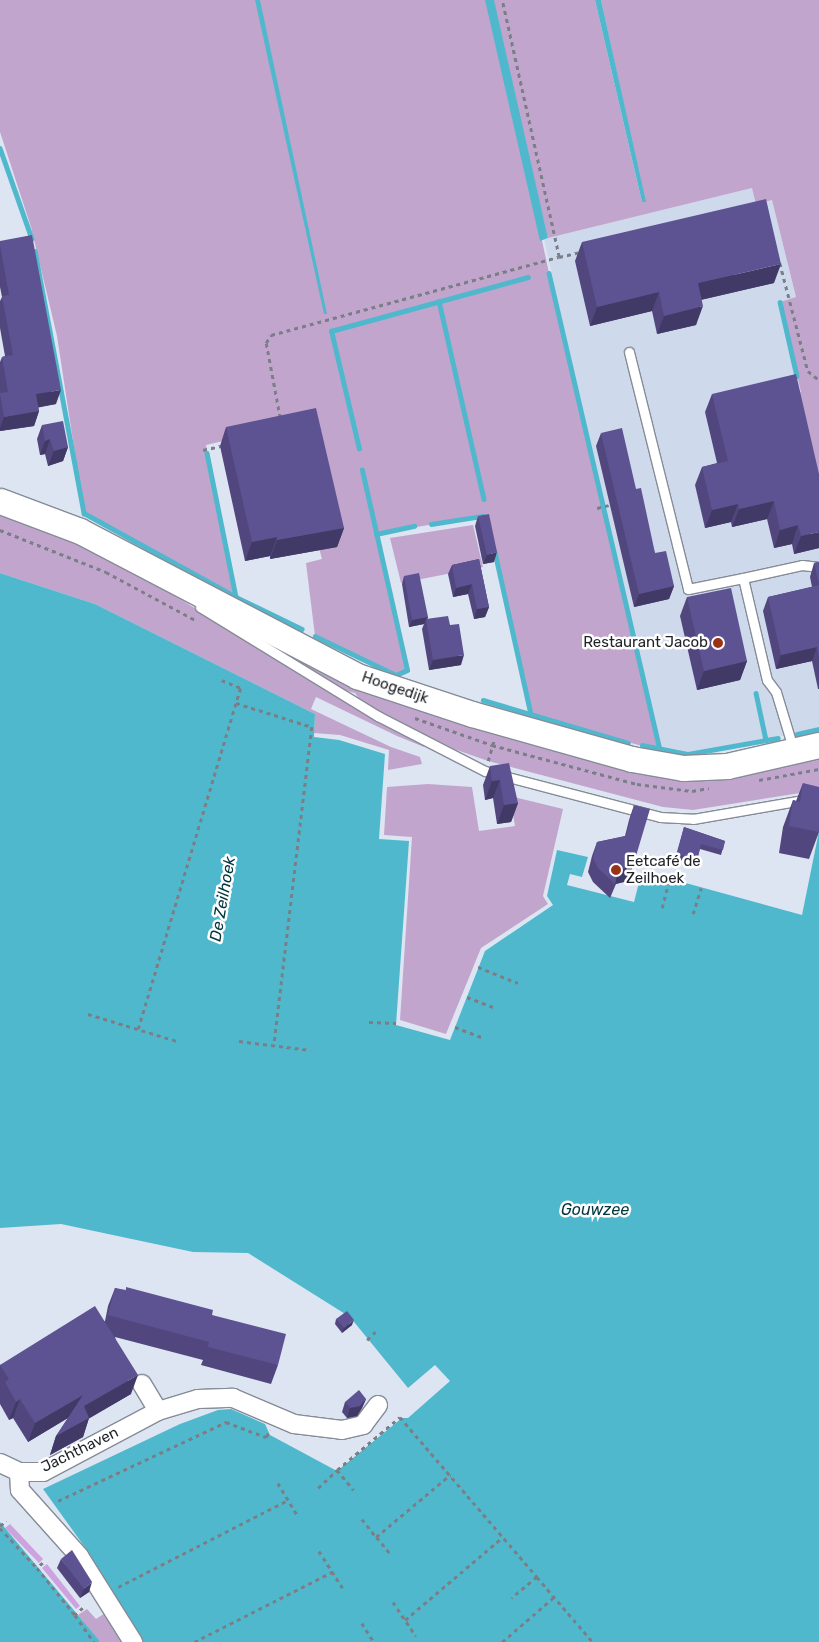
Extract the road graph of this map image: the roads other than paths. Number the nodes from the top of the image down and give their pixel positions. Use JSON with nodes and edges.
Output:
{"nodes":[{"id":1,"x":629,"y":352,"type":"dead end"},
{"id":2,"x":0,"y":500,"type":"edge"},
{"id":3,"x":147,"y":565,"type":"junction"},
{"id":4,"x":819,"y":566,"type":"edge"},
{"id":5,"x":743,"y":578,"type":"junction"},
{"id":6,"x":819,"y":745,"type":"edge"},
{"id":7,"x":794,"y":751,"type":"junction"},
{"id":8,"x":813,"y":798,"type":"edge"},
{"id":9,"x":142,"y":1384,"type":"dead end"},
{"id":10,"x":378,"y":1405,"type":"dead end"},
{"id":11,"x":158,"y":1411,"type":"junction"},
{"id":12,"x":0,"y":1462,"type":"edge"},
{"id":13,"x":19,"y":1472,"type":"junction"},
{"id":14,"x":133,"y":1642,"type":"edge"}],
"edges":[{"from":1,"to":5,"type":"lane"},
{"from":2,"to":3,"type":"street","name":"Hoogedijk"},
{"from":3,"to":7,"type":"street","name":"Hoogedijk"},
{"from":3,"to":8,"type":"lane"},
{"from":4,"to":5,"type":"lane"},
{"from":5,"to":7,"type":"lane"},
{"from":6,"to":7,"type":"street","name":"Hoogedijk"},
{"from":9,"to":11,"type":"street"},
{"from":10,"to":11,"type":"street","name":"Jachthaven"},
{"from":11,"to":13,"type":"street","name":"Jachthaven"},
{"from":12,"to":13,"type":"street","name":"Jachthaven"},
{"from":13,"to":14,"type":"street"}]}
